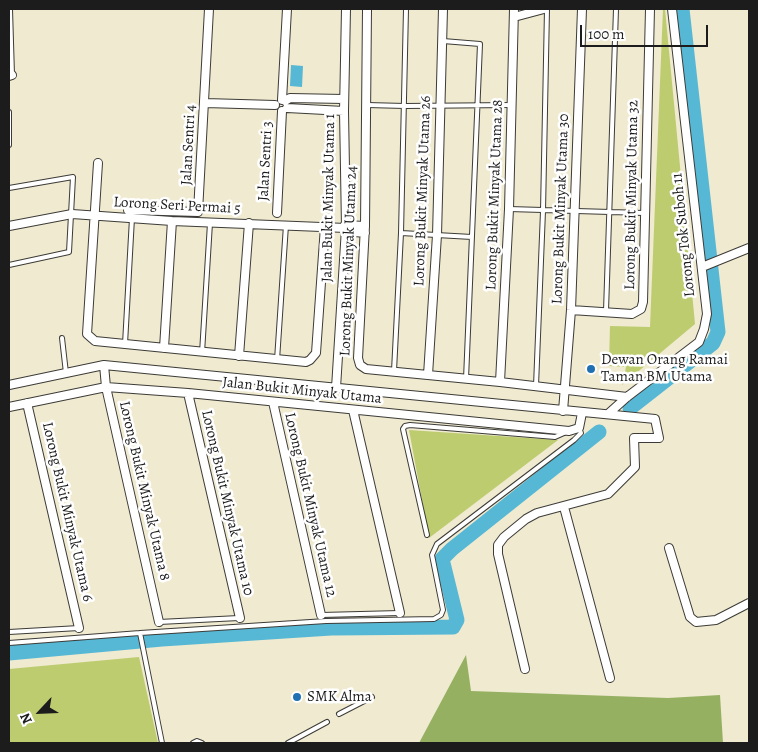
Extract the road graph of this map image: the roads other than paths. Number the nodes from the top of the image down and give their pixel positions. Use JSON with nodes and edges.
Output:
{"nodes":[{"id":1,"x":10,"y":9,"type":"edge"},
{"id":2,"x":209,"y":9,"type":"edge"},
{"id":3,"x":287,"y":9,"type":"edge"},
{"id":4,"x":346,"y":9,"type":"edge"},
{"id":5,"x":367,"y":9,"type":"edge"},
{"id":6,"x":406,"y":9,"type":"edge"},
{"id":7,"x":443,"y":9,"type":"edge"},
{"id":8,"x":545,"y":9,"type":"edge"},
{"id":9,"x":582,"y":9,"type":"edge"},
{"id":10,"x":616,"y":9,"type":"edge"},
{"id":11,"x":650,"y":9,"type":"edge"},
{"id":12,"x":672,"y":9,"type":"edge"},
{"id":13,"x":514,"y":13,"type":"edge"},
{"id":14,"x":443,"y":42,"type":"junction"},
{"id":15,"x":10,"y":76,"type":"edge"},
{"id":16,"x":344,"y":99,"type":"junction"},
{"id":17,"x":205,"y":102,"type":"junction"},
{"id":18,"x":284,"y":105,"type":"junction"},
{"id":19,"x":365,"y":105,"type":"junction"},
{"id":20,"x":478,"y":105,"type":"junction"},
{"id":21,"x":512,"y":105,"type":"junction"},
{"id":22,"x":405,"y":106,"type":"junction"},
{"id":23,"x":440,"y":106,"type":"junction"},
{"id":24,"x":344,"y":110,"type":"junction"},
{"id":25,"x":9,"y":112,"type":"edge"},
{"id":26,"x":9,"y":145,"type":"edge"},
{"id":27,"x":98,"y":163,"type":"dead end"},
{"id":28,"x":9,"y":188,"type":"edge"},
{"id":29,"x":509,"y":209,"type":"junction"},
{"id":30,"x":128,"y":210,"type":"dead end"},
{"id":31,"x":544,"y":211,"type":"junction"},
{"id":32,"x":277,"y":212,"type":"dead end"},
{"id":33,"x":574,"y":212,"type":"junction"},
{"id":34,"x":611,"y":212,"type":"junction"},
{"id":35,"x":644,"y":213,"type":"junction"},
{"id":36,"x":72,"y":214,"type":"junction"},
{"id":37,"x":96,"y":215,"type":"junction"},
{"id":38,"x":132,"y":218,"type":"junction"},
{"id":39,"x":172,"y":221,"type":"junction"},
{"id":40,"x":210,"y":222,"type":"junction"},
{"id":41,"x":248,"y":223,"type":"junction"},
{"id":42,"x":286,"y":225,"type":"junction"},
{"id":43,"x":9,"y":226,"type":"edge"},
{"id":44,"x":325,"y":226,"type":"junction"},
{"id":45,"x":345,"y":228,"type":"junction"},
{"id":46,"x":365,"y":229,"type":"junction"},
{"id":47,"x":401,"y":233,"type":"junction"},
{"id":48,"x":437,"y":235,"type":"junction"},
{"id":49,"x":472,"y":237,"type":"junction"},
{"id":50,"x":749,"y":248,"type":"edge"},
{"id":51,"x":9,"y":265,"type":"edge"},
{"id":52,"x":704,"y":266,"type":"junction"},
{"id":53,"x":570,"y":310,"type":"junction"},
{"id":54,"x":606,"y":312,"type":"junction"},
{"id":55,"x":62,"y":338,"type":"dead end"},
{"id":56,"x":124,"y":344,"type":"junction"},
{"id":57,"x":164,"y":348,"type":"junction"},
{"id":58,"x":202,"y":353,"type":"junction"},
{"id":59,"x":239,"y":356,"type":"junction"},
{"id":60,"x":277,"y":360,"type":"junction"},
{"id":61,"x":104,"y":365,"type":"junction"},
{"id":62,"x":394,"y":372,"type":"junction"},
{"id":63,"x":66,"y":373,"type":"junction"},
{"id":64,"x":428,"y":375,"type":"junction"},
{"id":65,"x":466,"y":379,"type":"junction"},
{"id":66,"x":500,"y":382,"type":"junction"},
{"id":67,"x":9,"y":385,"type":"edge"},
{"id":68,"x":536,"y":386,"type":"junction"},
{"id":69,"x":106,"y":387,"type":"junction"},
{"id":70,"x":336,"y":388,"type":"junction"},
{"id":71,"x":565,"y":390,"type":"junction"},
{"id":72,"x":188,"y":393,"type":"junction"},
{"id":73,"x":627,"y":397,"type":"junction"},
{"id":74,"x":273,"y":402,"type":"junction"},
{"id":75,"x":27,"y":403,"type":"junction"},
{"id":76,"x":9,"y":407,"type":"edge"},
{"id":77,"x":353,"y":410,"type":"junction"},
{"id":78,"x":563,"y":411,"type":"junction"},
{"id":79,"x":582,"y":413,"type":"junction"},
{"id":80,"x":608,"y":414,"type":"junction"},
{"id":81,"x":580,"y":428,"type":"junction"},
{"id":82,"x":568,"y":431,"type":"junction"},
{"id":83,"x":564,"y":506,"type":"junction"},
{"id":84,"x":427,"y":535,"type":"dead end"},
{"id":85,"x":669,"y":548,"type":"dead end"},
{"id":86,"x":749,"y":603,"type":"edge"},
{"id":87,"x":400,"y":613,"type":"joint"},
{"id":88,"x":321,"y":615,"type":"joint"},
{"id":89,"x":240,"y":618,"type":"joint"},
{"id":90,"x":159,"y":622,"type":"joint"},
{"id":91,"x":79,"y":628,"type":"joint"},
{"id":92,"x":9,"y":632,"type":"edge"},
{"id":93,"x":140,"y":635,"type":"junction"},
{"id":94,"x":9,"y":644,"type":"edge"},
{"id":95,"x":525,"y":669,"type":"dead end"},
{"id":96,"x":610,"y":678,"type":"dead end"},
{"id":97,"x":372,"y":697,"type":"dead end"},
{"id":98,"x":339,"y":714,"type":"dead end"},
{"id":99,"x":327,"y":722,"type":"dead end"},
{"id":100,"x":162,"y":743,"type":"edge"},
{"id":101,"x":192,"y":743,"type":"edge"},
{"id":102,"x":202,"y":743,"type":"edge"},
{"id":103,"x":288,"y":743,"type":"edge"}],
"edges":[{"from":1,"to":15,"type":"lane"},
{"from":2,"to":17,"type":"street","name":"Jalan Sentri 4"},
{"from":3,"to":18,"type":"street","name":"Jalan Sentri 3"},
{"from":4,"to":16,"type":"street","name":"Jalan Bukit Minyak Utama 1"},
{"from":5,"to":19,"type":"street","name":"Lorong Bukit Minyak Utama 24"},
{"from":6,"to":22,"type":"lane"},
{"from":7,"to":14,"type":"street","name":"Lorong Bukit Minyak Utama 26"},
{"from":8,"to":13,"type":"street"},
{"from":8,"to":31,"type":"lane"},
{"from":9,"to":33,"type":"street","name":"Lorong Bukit Minyak Utama 30"},
{"from":10,"to":34,"type":"lane"},
{"from":11,"to":35,"type":"street","name":"Lorong Bukit Minyak Utama 32"},
{"from":12,"to":52,"type":"street","name":"Lorong Tok Suboh 11"},
{"from":13,"to":21,"type":"street","name":"Lorong Bukit Minyak Utama 28"},
{"from":14,"to":20,"type":"lane"},
{"from":14,"to":23,"type":"street","name":"Lorong Bukit Minyak Utama 26"},
{"from":16,"to":18,"type":"street"},
{"from":16,"to":24,"type":"street","name":"Jalan Bukit Minyak Utama 1"},
{"from":17,"to":18,"type":"street"},
{"from":17,"to":30,"type":"street","name":"Jalan Sentri 4"},
{"from":18,"to":24,"type":"street"},
{"from":18,"to":32,"type":"street","name":"Jalan Sentri 3"},
{"from":19,"to":22,"type":"lane"},
{"from":19,"to":46,"type":"street","name":"Lorong Bukit Minyak Utama 24"},
{"from":20,"to":21,"type":"lane"},
{"from":20,"to":23,"type":"lane"},
{"from":20,"to":49,"type":"lane"},
{"from":21,"to":29,"type":"street","name":"Lorong Bukit Minyak Utama 28"},
{"from":22,"to":23,"type":"lane"},
{"from":22,"to":47,"type":"lane"},
{"from":23,"to":48,"type":"street","name":"Lorong Bukit Minyak Utama 26"},
{"from":24,"to":45,"type":"street","name":"Jalan Bukit Minyak Utama 1"},
{"from":25,"to":26,"type":"lane"},
{"from":27,"to":37,"type":"street"},
{"from":28,"to":36,"type":"lane"},
{"from":29,"to":31,"type":"lane"},
{"from":29,"to":66,"type":"street","name":"Lorong Bukit Minyak Utama 28"},
{"from":31,"to":33,"type":"lane"},
{"from":31,"to":68,"type":"lane"},
{"from":33,"to":34,"type":"lane"},
{"from":33,"to":53,"type":"street","name":"Lorong Bukit Minyak Utama 30"},
{"from":34,"to":35,"type":"lane"},
{"from":34,"to":54,"type":"lane"},
{"from":35,"to":54,"type":"street","name":"Lorong Bukit Minyak Utama 32"},
{"from":36,"to":37,"type":"street","name":"Lorong Seri Permai 5"},
{"from":36,"to":43,"type":"street","name":"Lorong Seri Permai 5"},
{"from":36,"to":51,"type":"lane"},
{"from":37,"to":38,"type":"street","name":"Lorong Seri Permai 5"},
{"from":37,"to":56,"type":"street"},
{"from":38,"to":39,"type":"street","name":"Lorong Seri Permai 5"},
{"from":38,"to":56,"type":"lane"},
{"from":39,"to":40,"type":"street","name":"Lorong Seri Permai 5"},
{"from":39,"to":57,"type":"street"},
{"from":40,"to":41,"type":"street","name":"Lorong Seri Permai 5"},
{"from":40,"to":58,"type":"lane"},
{"from":41,"to":42,"type":"street","name":"Lorong Seri Permai 5"},
{"from":41,"to":59,"type":"street"},
{"from":42,"to":44,"type":"street","name":"Lorong Seri Permai 5"},
{"from":42,"to":60,"type":"lane"},
{"from":44,"to":45,"type":"street","name":"Lorong Seri Permai 5"},
{"from":44,"to":60,"type":"street"},
{"from":45,"to":46,"type":"street","name":"Lorong Seri Permai 5"},
{"from":45,"to":70,"type":"street","name":"Jalan Bukit Minyak Utama 1"},
{"from":46,"to":62,"type":"street","name":"Lorong Bukit Minyak Utama 24"},
{"from":47,"to":48,"type":"lane"},
{"from":47,"to":62,"type":"lane"},
{"from":48,"to":49,"type":"lane"},
{"from":48,"to":64,"type":"street","name":"Lorong Bukit Minyak Utama 26"},
{"from":49,"to":65,"type":"lane"},
{"from":50,"to":52,"type":"street"},
{"from":52,"to":73,"type":"street","name":"Lorong Tok Suboh 11"},
{"from":53,"to":54,"type":"street","name":"Lorong Bukit Minyak Utama 32"},
{"from":53,"to":71,"type":"street","name":"Lorong Bukit Minyak Utama 30"},
{"from":55,"to":63,"type":"lane"},
{"from":56,"to":57,"type":"street"},
{"from":57,"to":58,"type":"street"},
{"from":58,"to":59,"type":"street"},
{"from":59,"to":60,"type":"street"},
{"from":61,"to":63,"type":"street","name":"Jalan Bukit Minyak Utama"},
{"from":61,"to":69,"type":"street","name":"Lorong Bukit Minyak Utama 8"},
{"from":61,"to":70,"type":"street","name":"Jalan Bukit Minyak Utama"},
{"from":62,"to":64,"type":"street","name":"Lorong Bukit Minyak Utama 24"},
{"from":63,"to":67,"type":"street","name":"Jalan Bukit Minyak Utama"},
{"from":64,"to":65,"type":"street","name":"Lorong Bukit Minyak Utama 24"},
{"from":65,"to":66,"type":"street","name":"Lorong Bukit Minyak Utama 24"},
{"from":66,"to":68,"type":"street","name":"Lorong Bukit Minyak Utama 24"},
{"from":68,"to":71,"type":"street","name":"Lorong Bukit Minyak Utama 24"},
{"from":69,"to":72,"type":"street","name":"Jalan Bukit Minyak Utama"},
{"from":69,"to":75,"type":"street","name":"Jalan Bukit Minyak Utama"},
{"from":69,"to":90,"type":"street","name":"Lorong Bukit Minyak Utama 8"},
{"from":70,"to":78,"type":"street","name":"Jalan Bukit Minyak Utama"},
{"from":71,"to":73,"type":"street","name":"Lorong Bukit Minyak Utama 24"},
{"from":71,"to":78,"type":"street","name":"Lorong Bukit Minyak Utama 30"},
{"from":72,"to":74,"type":"street","name":"Jalan Bukit Minyak Utama"},
{"from":72,"to":89,"type":"street","name":"Lorong Bukit Minyak Utama 10"},
{"from":73,"to":80,"type":"street","name":"Lorong Tok Suboh 11"},
{"from":74,"to":77,"type":"street","name":"Jalan Bukit Minyak Utama"},
{"from":74,"to":88,"type":"street","name":"Lorong Bukit Minyak Utama 12"},
{"from":75,"to":76,"type":"street","name":"Jalan Bukit Minyak Utama"},
{"from":75,"to":91,"type":"street","name":"Lorong Bukit Minyak Utama 6"},
{"from":77,"to":82,"type":"street","name":"Jalan Bukit Minyak Utama"},
{"from":77,"to":87,"type":"street"},
{"from":78,"to":79,"type":"street","name":"Jalan Bukit Minyak Utama"},
{"from":79,"to":80,"type":"street","name":"Jalan Bukit Minyak Utama"},
{"from":79,"to":81,"type":"street"},
{"from":80,"to":83,"type":"street","name":"Jalan Bukit Minyak Utama"},
{"from":81,"to":82,"type":"street","name":"Jalan Bukit Minyak Utama"},
{"from":81,"to":93,"type":"lane"},
{"from":82,"to":84,"type":"lane"},
{"from":83,"to":95,"type":"street"},
{"from":83,"to":96,"type":"street"},
{"from":85,"to":86,"type":"street"},
{"from":87,"to":88,"type":"lane"},
{"from":89,"to":90,"type":"lane"},
{"from":91,"to":92,"type":"lane"},
{"from":93,"to":94,"type":"lane"},
{"from":93,"to":100,"type":"lane"},
{"from":97,"to":98,"type":"lane"},
{"from":99,"to":103,"type":"lane"},
{"from":101,"to":102,"type":"lane"}]}
